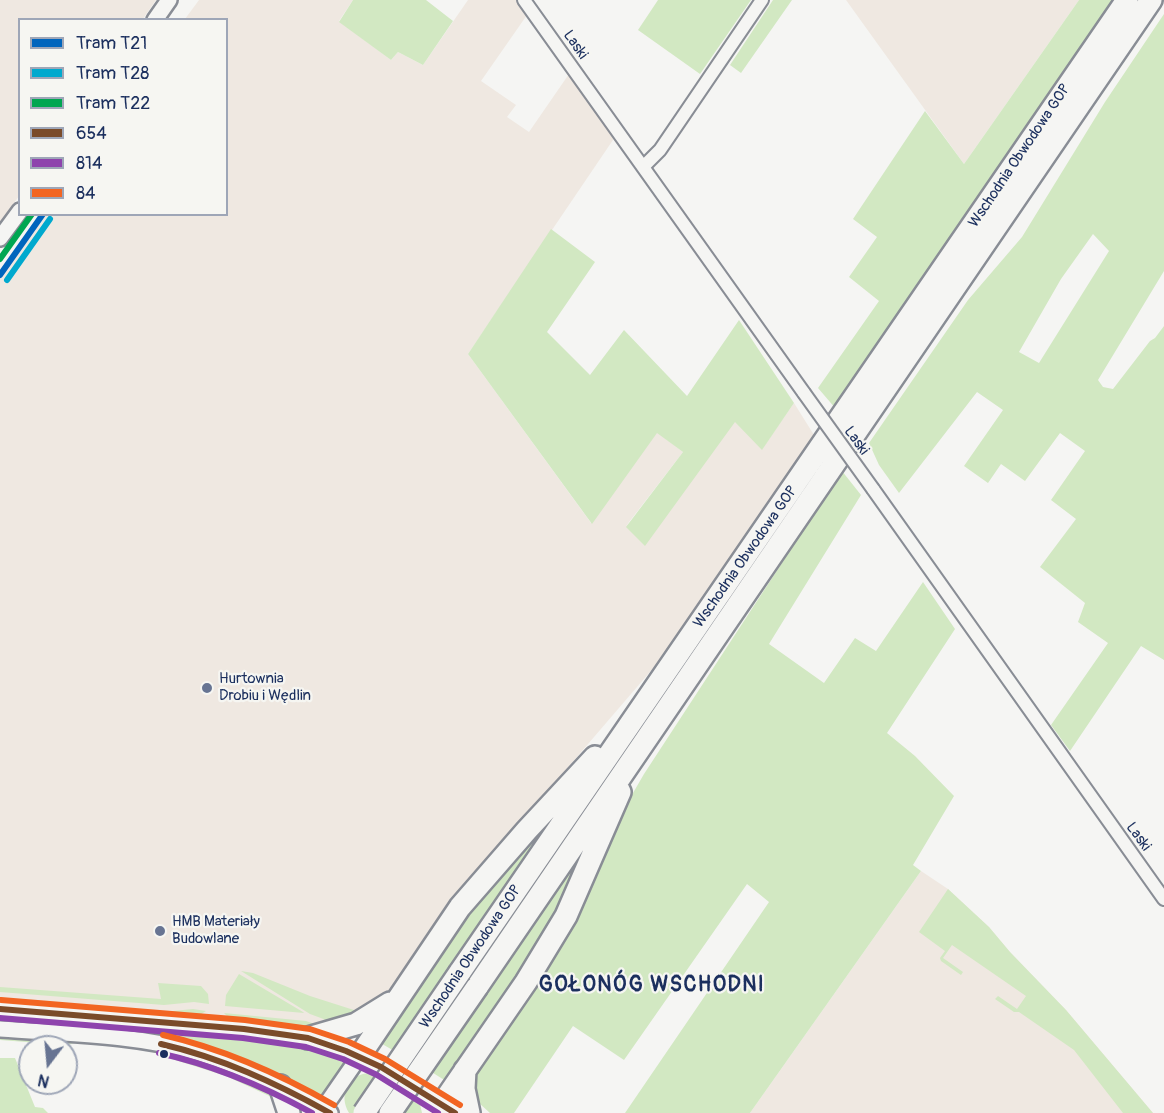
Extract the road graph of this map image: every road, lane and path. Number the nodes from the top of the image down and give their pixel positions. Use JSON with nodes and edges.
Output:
{"nodes":[{"id":1,"x":169,"y":0,"type":"edge"},
{"id":2,"x":524,"y":0,"type":"edge"},
{"id":3,"x":762,"y":0,"type":"edge"},
{"id":4,"x":1127,"y":0,"type":"edge"},
{"id":5,"x":1151,"y":0,"type":"edge"},
{"id":6,"x":156,"y":18,"type":"edge"},
{"id":7,"x":643,"y":166,"type":"junction"},
{"id":8,"x":18,"y":214,"type":"edge"},
{"id":9,"x":0,"y":238,"type":"edge"},
{"id":10,"x":630,"y":724,"type":"junction"},
{"id":11,"x":628,"y":765,"type":"junction"},
{"id":12,"x":1164,"y":899,"type":"edge"},
{"id":13,"x":398,"y":998,"type":"junction"},
{"id":14,"x":0,"y":1009,"type":"edge"},
{"id":15,"x":0,"y":1029,"type":"edge"},
{"id":16,"x":308,"y":1038,"type":"junction"},
{"id":17,"x":359,"y":1056,"type":"junction"},
{"id":18,"x":465,"y":1069,"type":"junction"},
{"id":19,"x":280,"y":1086,"type":"junction"},
{"id":20,"x":444,"y":1110,"type":"edge"},
{"id":21,"x":325,"y":1112,"type":"edge"},
{"id":22,"x":289,"y":1113,"type":"edge"},
{"id":23,"x":364,"y":1113,"type":"edge"},
{"id":24,"x":390,"y":1113,"type":"edge"},
{"id":25,"x":469,"y":1113,"type":"edge"}],
"edges":[{"from":1,"to":6,"type":"street"},
{"from":2,"to":7,"type":"street","name":"Laski"},
{"from":3,"to":7,"type":"street"},
{"from":4,"to":10,"type":"highway","name":"Wschodnia Obwodowa GOP"},
{"from":5,"to":11,"type":"highway","name":"Wschodnia Obwodowa GOP"},
{"from":7,"to":12,"type":"street","name":"Laski","bridge":true},
{"from":8,"to":9,"type":"street"},
{"from":10,"to":13,"type":"highway"},
{"from":10,"to":23,"type":"highway","name":"Wschodnia Obwodowa GOP","bridge":true},
{"from":11,"to":18,"type":"highway"},
{"from":11,"to":24,"type":"highway","name":"Wschodnia Obwodowa GOP","bridge":true},
{"from":13,"to":16,"type":"highway"},
{"from":13,"to":17,"type":"highway"},
{"from":14,"to":16,"type":"street"},
{"from":15,"to":19,"type":"street"},
{"from":16,"to":17,"type":"street"},
{"from":17,"to":20,"type":"street"},
{"from":17,"to":21,"type":"street"},
{"from":18,"to":20,"type":"highway"},
{"from":18,"to":25,"type":"highway"},
{"from":19,"to":21,"type":"street"},
{"from":19,"to":22,"type":"highway"}]}
